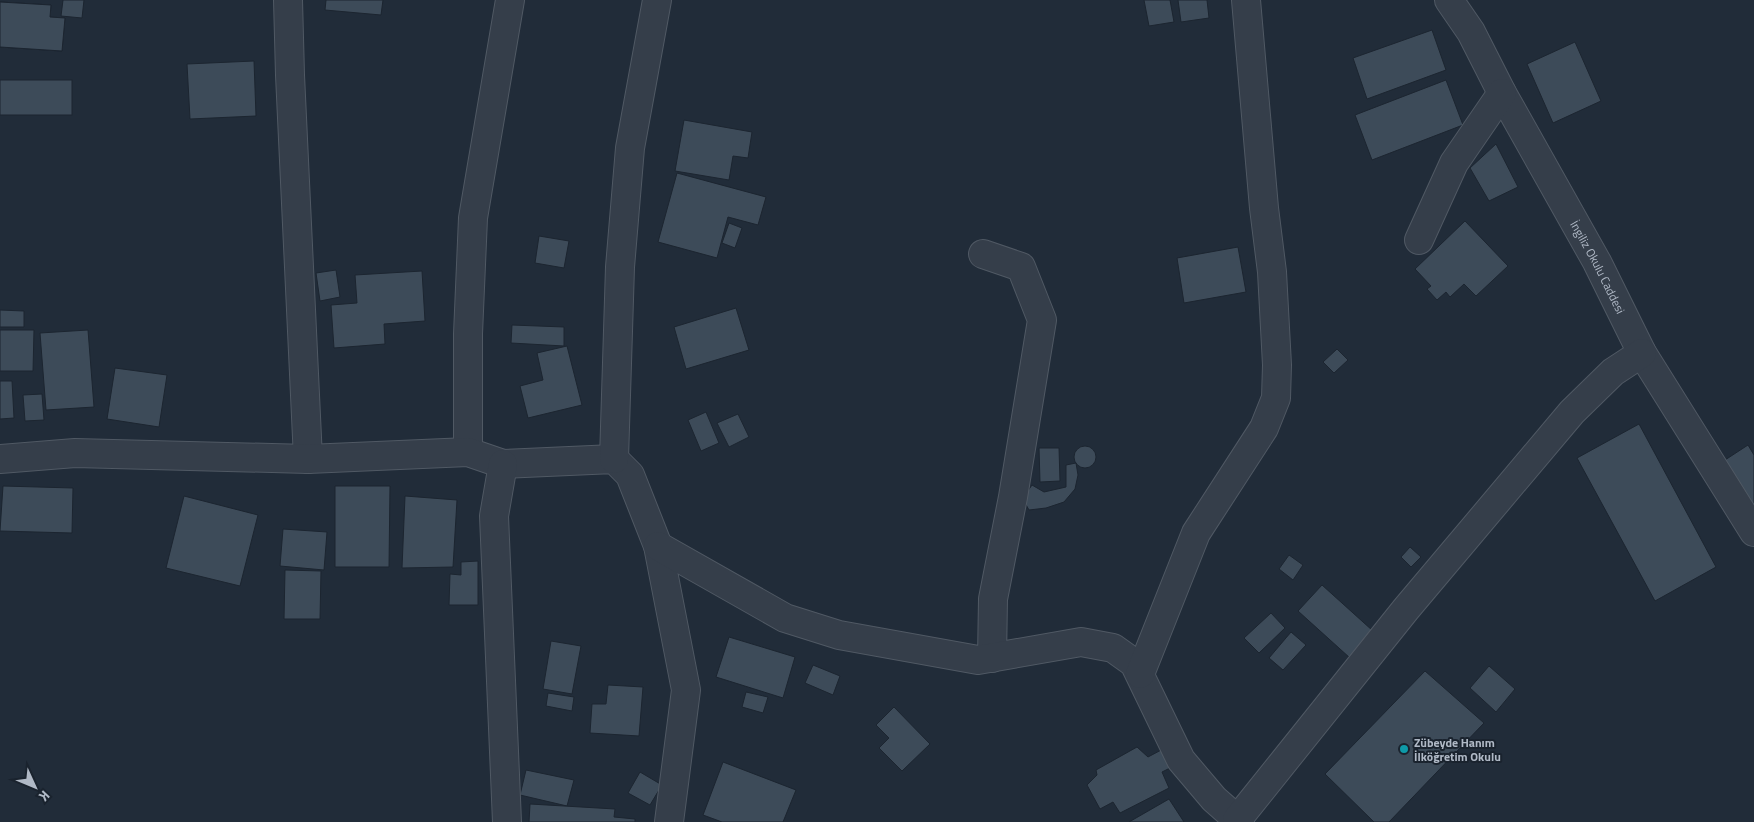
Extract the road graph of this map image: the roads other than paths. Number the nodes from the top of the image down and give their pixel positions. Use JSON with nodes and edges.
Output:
{"nodes":[{"id":1,"x":288,"y":0,"type":"edge"},
{"id":2,"x":510,"y":0,"type":"edge"},
{"id":3,"x":657,"y":0,"type":"edge"},
{"id":4,"x":1246,"y":0,"type":"edge"},
{"id":5,"x":1449,"y":0,"type":"edge"},
{"id":6,"x":1502,"y":92,"type":"junction"},
{"id":7,"x":1419,"y":240,"type":"dead end"},
{"id":8,"x":983,"y":254,"type":"dead end"},
{"id":9,"x":1642,"y":353,"type":"junction"},
{"id":10,"x":468,"y":452,"type":"junction"},
{"id":11,"x":0,"y":459,"type":"edge"},
{"id":12,"x":308,"y":459,"type":"junction"},
{"id":13,"x":614,"y":459,"type":"junction"},
{"id":14,"x":503,"y":464,"type":"junction"},
{"id":15,"x":1754,"y":532,"type":"edge"},
{"id":16,"x":658,"y":546,"type":"junction"},
{"id":17,"x":992,"y":658,"type":"junction"},
{"id":18,"x":1140,"y":674,"type":"junction"},
{"id":19,"x":1239,"y":821,"type":"edge"},
{"id":20,"x":507,"y":822,"type":"edge"},
{"id":21,"x":669,"y":822,"type":"edge"}],
"edges":[{"from":1,"to":12,"type":"street"},
{"from":2,"to":10,"type":"street"},
{"from":3,"to":13,"type":"street"},
{"from":4,"to":18,"type":"street"},
{"from":5,"to":6,"type":"street","name":"İngiliz Okulu Caddesi"},
{"from":6,"to":7,"type":"street"},
{"from":6,"to":9,"type":"street","name":"İngiliz Okulu Caddesi"},
{"from":8,"to":17,"type":"street"},
{"from":9,"to":15,"type":"street","name":"İngiliz Okulu Caddesi"},
{"from":9,"to":19,"type":"street"},
{"from":10,"to":12,"type":"street"},
{"from":10,"to":14,"type":"street"},
{"from":11,"to":12,"type":"street"},
{"from":13,"to":14,"type":"street"},
{"from":13,"to":16,"type":"street"},
{"from":14,"to":20,"type":"street"},
{"from":16,"to":17,"type":"street"},
{"from":16,"to":21,"type":"street"},
{"from":17,"to":18,"type":"street"},
{"from":18,"to":19,"type":"street"}]}
